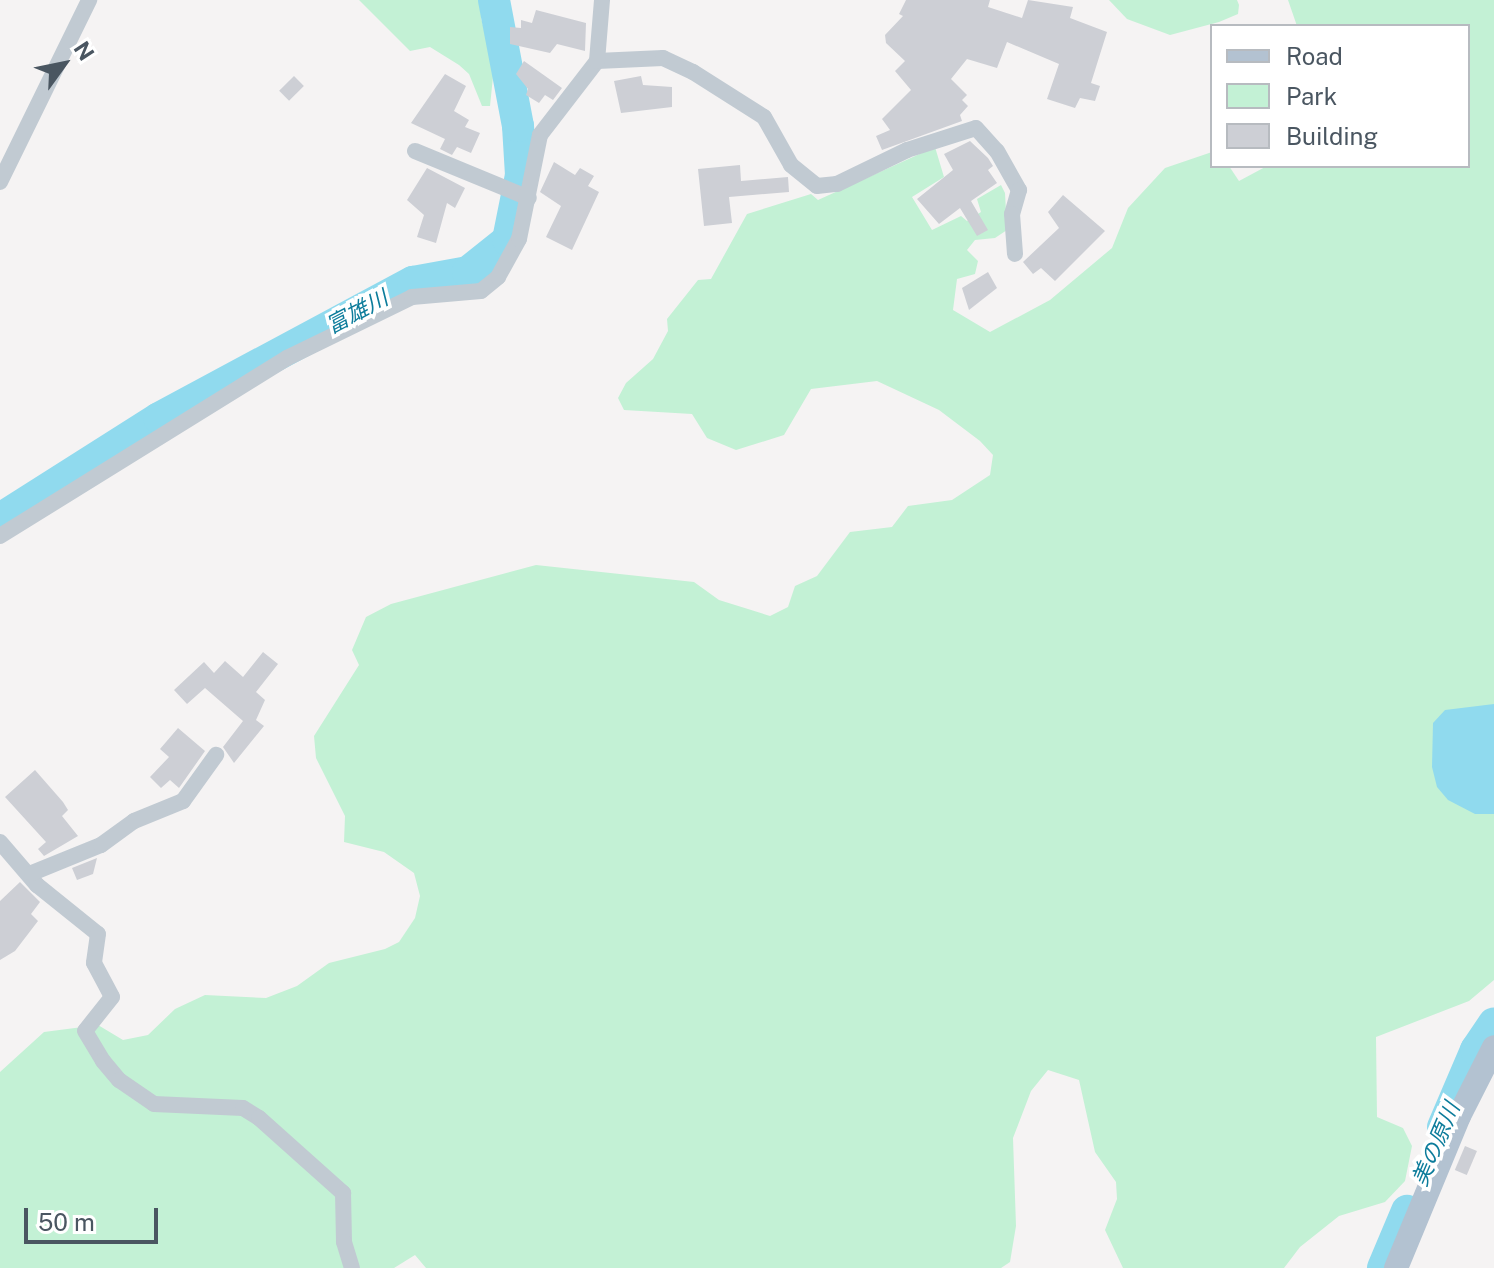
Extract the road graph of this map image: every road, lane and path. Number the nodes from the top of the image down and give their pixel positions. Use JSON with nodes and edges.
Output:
{"nodes":[{"id":1,"x":89,"y":0,"type":"edge"},
{"id":2,"x":602,"y":0,"type":"edge"},
{"id":3,"x":597,"y":61,"type":"junction"},
{"id":4,"x":415,"y":151,"type":"dead end"},
{"id":5,"x":0,"y":182,"type":"edge"},
{"id":6,"x":529,"y":198,"type":"junction"},
{"id":7,"x":1015,"y":254,"type":"dead end"},
{"id":8,"x":0,"y":536,"type":"edge"},
{"id":9,"x":216,"y":755,"type":"dead end"},
{"id":10,"x":0,"y":842,"type":"edge"},
{"id":11,"x":32,"y":873,"type":"junction"},
{"id":12,"x":1494,"y":1047,"type":"edge"},
{"id":13,"x":352,"y":1268,"type":"edge"},
{"id":14,"x":1396,"y":1268,"type":"edge"}],
"edges":[{"from":1,"to":5,"type":"street"},
{"from":2,"to":3,"type":"street"},
{"from":3,"to":6,"type":"street"},
{"from":3,"to":7,"type":"street"},
{"from":4,"to":6,"type":"street"},
{"from":6,"to":8,"type":"street"},
{"from":9,"to":11,"type":"street"},
{"from":10,"to":11,"type":"street"},
{"from":11,"to":13,"type":"street"},
{"from":12,"to":14,"type":"main road"}]}
